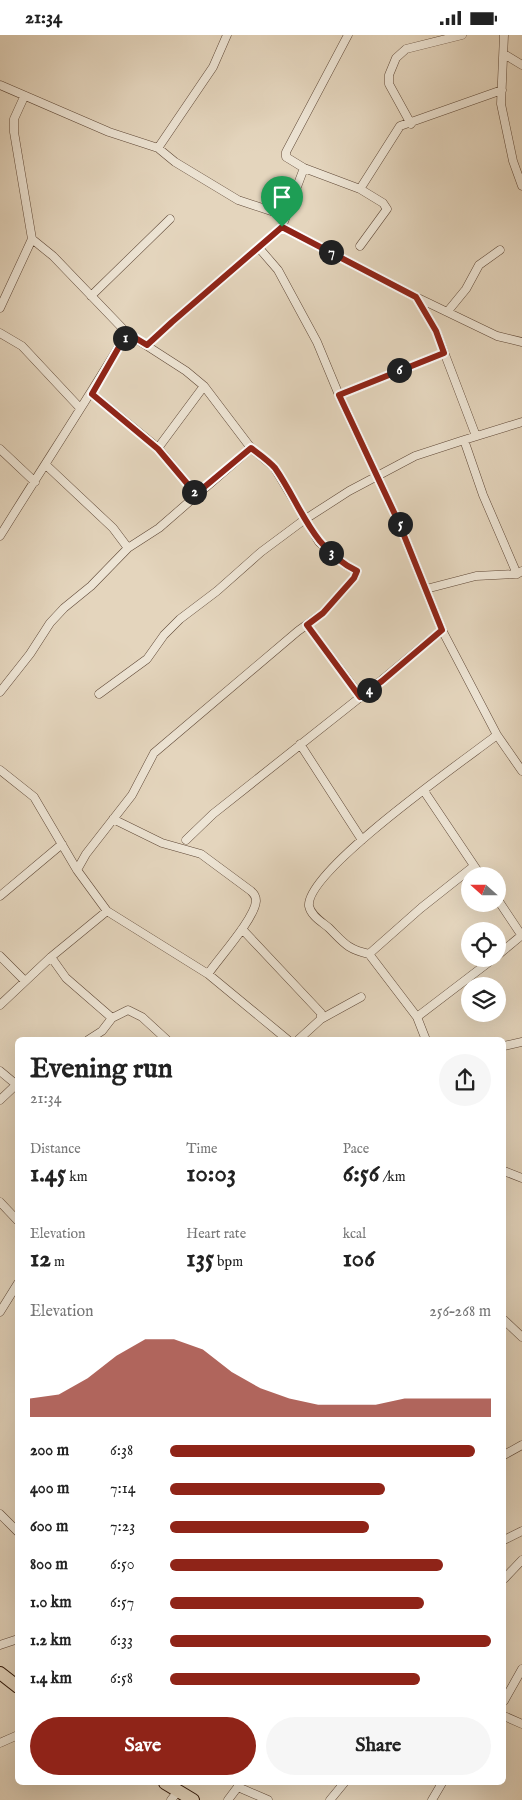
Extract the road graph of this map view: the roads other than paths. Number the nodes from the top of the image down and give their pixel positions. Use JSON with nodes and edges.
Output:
{"nodes":[{"id":1,"x":227,"y":35,"type":"edge"},
{"id":2,"x":348,"y":35,"type":"edge"},
{"id":3,"x":458,"y":35,"type":"edge"},
{"id":4,"x":504,"y":35,"type":"edge"},
{"id":5,"x":504,"y":54,"type":"junction"},
{"id":6,"x":522,"y":65,"type":"edge"},
{"id":7,"x":0,"y":85,"type":"edge"},
{"id":8,"x":502,"y":90,"type":"junction"},
{"id":9,"x":24,"y":97,"type":"junction"},
{"id":10,"x":411,"y":124,"type":"junction"},
{"id":11,"x":158,"y":148,"type":"junction"},
{"id":12,"x":304,"y":168,"type":"junction"},
{"id":13,"x":522,"y":186,"type":"edge"},
{"id":14,"x":360,"y":189,"type":"junction"},
{"id":15,"x":286,"y":216,"type":"junction"},
{"id":16,"x":170,"y":219,"type":"dead end"},
{"id":17,"x":282,"y":227,"type":"junction"},
{"id":18,"x":32,"y":239,"type":"junction"},
{"id":19,"x":360,"y":246,"type":"dead end"},
{"id":20,"x":259,"y":248,"type":"junction"},
{"id":21,"x":500,"y":250,"type":"dead end"},
{"id":22,"x":2,"y":295,"type":"edge"},
{"id":23,"x":91,"y":297,"type":"junction"},
{"id":24,"x":416,"y":297,"type":"junction"},
{"id":25,"x":0,"y":308,"type":"edge"},
{"id":26,"x":448,"y":311,"type":"junction"},
{"id":27,"x":0,"y":333,"type":"edge"},
{"id":28,"x":127,"y":333,"type":"junction"},
{"id":29,"x":522,"y":342,"type":"edge"},
{"id":30,"x":147,"y":345,"type":"junction"},
{"id":31,"x":444,"y":353,"type":"junction"},
{"id":32,"x":204,"y":386,"type":"junction"},
{"id":33,"x":92,"y":394,"type":"junction"},
{"id":34,"x":339,"y":395,"type":"junction"},
{"id":35,"x":80,"y":408,"type":"junction"},
{"id":36,"x":522,"y":422,"type":"edge"},
{"id":37,"x":476,"y":436,"type":"junction"},
{"id":38,"x":464,"y":440,"type":"junction"},
{"id":39,"x":251,"y":448,"type":"junction"},
{"id":40,"x":0,"y":449,"type":"edge"},
{"id":41,"x":158,"y":449,"type":"junction"},
{"id":42,"x":46,"y":465,"type":"junction"},
{"id":43,"x":377,"y":477,"type":"junction"},
{"id":44,"x":35,"y":482,"type":"junction"},
{"id":45,"x":196,"y":494,"type":"junction"},
{"id":46,"x":304,"y":520,"type":"junction"},
{"id":47,"x":0,"y":536,"type":"edge"},
{"id":48,"x":128,"y":548,"type":"junction"},
{"id":49,"x":520,"y":573,"type":"edge"},
{"id":50,"x":426,"y":589,"type":"junction"},
{"id":51,"x":307,"y":625,"type":"junction"},
{"id":52,"x":442,"y":630,"type":"junction"},
{"id":53,"x":0,"y":692,"type":"edge"},
{"id":54,"x":99,"y":694,"type":"dead end"},
{"id":55,"x":360,"y":697,"type":"junction"},
{"id":56,"x":498,"y":735,"type":"junction"},
{"id":57,"x":300,"y":745,"type":"junction"},
{"id":58,"x":522,"y":771,"type":"edge"},
{"id":59,"x":1,"y":772,"type":"edge"},
{"id":60,"x":424,"y":791,"type":"junction"},
{"id":61,"x":113,"y":819,"type":"junction"},
{"id":62,"x":186,"y":840,"type":"dead end"},
{"id":63,"x":362,"y":840,"type":"junction"},
{"id":64,"x":62,"y":844,"type":"junction"},
{"id":65,"x":474,"y":866,"type":"joint"},
{"id":66,"x":77,"y":870,"type":"junction"},
{"id":67,"x":0,"y":895,"type":"edge"},
{"id":68,"x":107,"y":911,"type":"junction"},
{"id":69,"x":506,"y":912,"type":"edge"},
{"id":70,"x":242,"y":929,"type":"junction"},
{"id":71,"x":522,"y":935,"type":"edge"},
{"id":72,"x":506,"y":948,"type":"edge"},
{"id":73,"x":369,"y":954,"type":"junction"},
{"id":74,"x":0,"y":957,"type":"edge"},
{"id":75,"x":51,"y":957,"type":"junction"},
{"id":76,"x":483,"y":967,"type":"edge"},
{"id":77,"x":208,"y":974,"type":"junction"},
{"id":78,"x":25,"y":981,"type":"junction"},
{"id":79,"x":361,"y":997,"type":"dead end"},
{"id":80,"x":0,"y":1005,"type":"edge"},
{"id":81,"x":417,"y":1017,"type":"junction"},
{"id":82,"x":112,"y":1018,"type":"junction"},
{"id":83,"x":321,"y":1019,"type":"junction"},
{"id":84,"x":93,"y":1037,"type":"edge"},
{"id":85,"x":164,"y":1037,"type":"edge"},
{"id":86,"x":284,"y":1037,"type":"edge"},
{"id":87,"x":301,"y":1037,"type":"edge"},
{"id":88,"x":425,"y":1037,"type":"edge"},
{"id":89,"x":522,"y":1042,"type":"edge"},
{"id":90,"x":506,"y":1046,"type":"edge"},
{"id":91,"x":0,"y":1071,"type":"edge"},
{"id":92,"x":15,"y":1082,"type":"edge"},
{"id":93,"x":15,"y":1086,"type":"edge"},
{"id":94,"x":0,"y":1100,"type":"edge"},
{"id":95,"x":506,"y":1172,"type":"edge"},
{"id":96,"x":522,"y":1178,"type":"edge"},
{"id":97,"x":0,"y":1202,"type":"edge"},
{"id":98,"x":15,"y":1218,"type":"edge"},
{"id":99,"x":15,"y":1288,"type":"edge"},
{"id":100,"x":0,"y":1312,"type":"edge"},
{"id":101,"x":513,"y":1328,"type":"edge"},
{"id":102,"x":522,"y":1337,"type":"edge"},
{"id":103,"x":522,"y":1445,"type":"edge"},
{"id":104,"x":506,"y":1454,"type":"edge"},
{"id":105,"x":0,"y":1514,"type":"edge"},
{"id":106,"x":15,"y":1529,"type":"edge"},
{"id":107,"x":522,"y":1531,"type":"edge"},
{"id":108,"x":506,"y":1539,"type":"edge"},
{"id":109,"x":522,"y":1560,"type":"edge"},
{"id":110,"x":506,"y":1577,"type":"edge"},
{"id":111,"x":15,"y":1640,"type":"edge"},
{"id":112,"x":0,"y":1645,"type":"edge"},
{"id":113,"x":522,"y":1669,"type":"edge"},
{"id":114,"x":0,"y":1673,"type":"edge"},
{"id":115,"x":15,"y":1685,"type":"edge"},
{"id":116,"x":506,"y":1697,"type":"edge"},
{"id":117,"x":506,"y":1717,"type":"edge"},
{"id":118,"x":522,"y":1724,"type":"edge"},
{"id":119,"x":15,"y":1736,"type":"edge"},
{"id":120,"x":0,"y":1743,"type":"edge"},
{"id":121,"x":167,"y":1785,"type":"edge"},
{"id":122,"x":240,"y":1785,"type":"edge"},
{"id":123,"x":342,"y":1785,"type":"edge"},
{"id":124,"x":441,"y":1785,"type":"edge"},
{"id":125,"x":175,"y":1796,"type":"edge"},
{"id":126,"x":193,"y":1800,"type":"edge"},
{"id":127,"x":228,"y":1800,"type":"edge"},
{"id":128,"x":268,"y":1800,"type":"edge"},
{"id":129,"x":330,"y":1800,"type":"edge"},
{"id":130,"x":432,"y":1800,"type":"edge"}],
"edges":[{"from":1,"to":11,"type":"street"},
{"from":2,"to":12,"type":"street"},
{"from":3,"to":10,"type":"street"},
{"from":4,"to":5,"type":"street"},
{"from":5,"to":6,"type":"street"},
{"from":5,"to":8,"type":"street"},
{"from":7,"to":9,"type":"street"},
{"from":8,"to":10,"type":"street"},
{"from":8,"to":13,"type":"street"},
{"from":9,"to":11,"type":"street"},
{"from":9,"to":18,"type":"street"},
{"from":10,"to":14,"type":"street"},
{"from":11,"to":15,"type":"street"},
{"from":12,"to":14,"type":"street"},
{"from":12,"to":15,"type":"street"},
{"from":14,"to":19,"type":"street"},
{"from":15,"to":17,"type":"street"},
{"from":16,"to":23,"type":"street"},
{"from":17,"to":20,"type":"street"},
{"from":17,"to":24,"type":"street"},
{"from":18,"to":22,"type":"street"},
{"from":18,"to":23,"type":"street"},
{"from":20,"to":30,"type":"street"},
{"from":20,"to":34,"type":"street"},
{"from":21,"to":26,"type":"street"},
{"from":22,"to":25,"type":"street"},
{"from":23,"to":28,"type":"street"},
{"from":24,"to":26,"type":"street"},
{"from":24,"to":31,"type":"street"},
{"from":26,"to":29,"type":"street"},
{"from":27,"to":35,"type":"street"},
{"from":28,"to":30,"type":"street"},
{"from":28,"to":33,"type":"street"},
{"from":30,"to":32,"type":"street"},
{"from":31,"to":34,"type":"street"},
{"from":31,"to":37,"type":"street"},
{"from":32,"to":39,"type":"street"},
{"from":32,"to":41,"type":"street"},
{"from":33,"to":35,"type":"street"},
{"from":33,"to":41,"type":"street"},
{"from":34,"to":43,"type":"street"},
{"from":35,"to":42,"type":"street"},
{"from":36,"to":37,"type":"street"},
{"from":37,"to":38,"type":"street"},
{"from":38,"to":43,"type":"street"},
{"from":38,"to":49,"type":"street"},
{"from":39,"to":45,"type":"street"},
{"from":39,"to":46,"type":"street"},
{"from":40,"to":44,"type":"street"},
{"from":41,"to":45,"type":"street"},
{"from":42,"to":44,"type":"street"},
{"from":42,"to":48,"type":"street"},
{"from":43,"to":46,"type":"street"},
{"from":43,"to":50,"type":"street"},
{"from":44,"to":47,"type":"street"},
{"from":45,"to":48,"type":"street"},
{"from":46,"to":51,"type":"street"},
{"from":46,"to":54,"type":"street"},
{"from":48,"to":53,"type":"street"},
{"from":49,"to":50,"type":"street"},
{"from":50,"to":52,"type":"street"},
{"from":51,"to":55,"type":"street"},
{"from":51,"to":61,"type":"street"},
{"from":52,"to":55,"type":"street"},
{"from":52,"to":56,"type":"street"},
{"from":55,"to":57,"type":"street"},
{"from":56,"to":58,"type":"street"},
{"from":56,"to":60,"type":"street"},
{"from":57,"to":62,"type":"street"},
{"from":57,"to":63,"type":"street"},
{"from":59,"to":64,"type":"street"},
{"from":60,"to":63,"type":"street"},
{"from":60,"to":65,"type":"street"},
{"from":61,"to":66,"type":"street"},
{"from":61,"to":70,"type":"street"},
{"from":63,"to":73,"type":"street"},
{"from":64,"to":66,"type":"street"},
{"from":64,"to":67,"type":"street"},
{"from":65,"to":73,"type":"street"},
{"from":66,"to":68,"type":"street"},
{"from":68,"to":75,"type":"street"},
{"from":68,"to":77,"type":"street"},
{"from":69,"to":71,"type":"street"},
{"from":70,"to":77,"type":"street"},
{"from":70,"to":83,"type":"street"},
{"from":71,"to":72,"type":"street"},
{"from":73,"to":81,"type":"street"},
{"from":74,"to":78,"type":"street"},
{"from":75,"to":78,"type":"street"},
{"from":75,"to":82,"type":"street"},
{"from":76,"to":81,"type":"street"},
{"from":77,"to":86,"type":"street"},
{"from":78,"to":80,"type":"street"},
{"from":79,"to":83,"type":"street"},
{"from":81,"to":88,"type":"street"},
{"from":82,"to":84,"type":"street"},
{"from":82,"to":85,"type":"street"},
{"from":83,"to":87,"type":"street"},
{"from":89,"to":90,"type":"street"},
{"from":91,"to":92,"type":"street"},
{"from":93,"to":94,"type":"street"},
{"from":95,"to":96,"type":"street"},
{"from":97,"to":98,"type":"street"},
{"from":99,"to":100,"type":"street"},
{"from":101,"to":102,"type":"street"},
{"from":103,"to":104,"type":"street"},
{"from":105,"to":106,"type":"street"},
{"from":107,"to":108,"type":"street"},
{"from":109,"to":110,"type":"street"},
{"from":111,"to":112,"type":"street"},
{"from":113,"to":116,"type":"street"},
{"from":114,"to":115,"type":"highway"},
{"from":117,"to":118,"type":"street"},
{"from":119,"to":120,"type":"street"},
{"from":121,"to":125,"type":"highway"},
{"from":122,"to":127,"type":"street"},
{"from":122,"to":128,"type":"street"},
{"from":123,"to":129,"type":"street"},
{"from":124,"to":130,"type":"street"},
{"from":125,"to":126,"type":"highway"}]}
